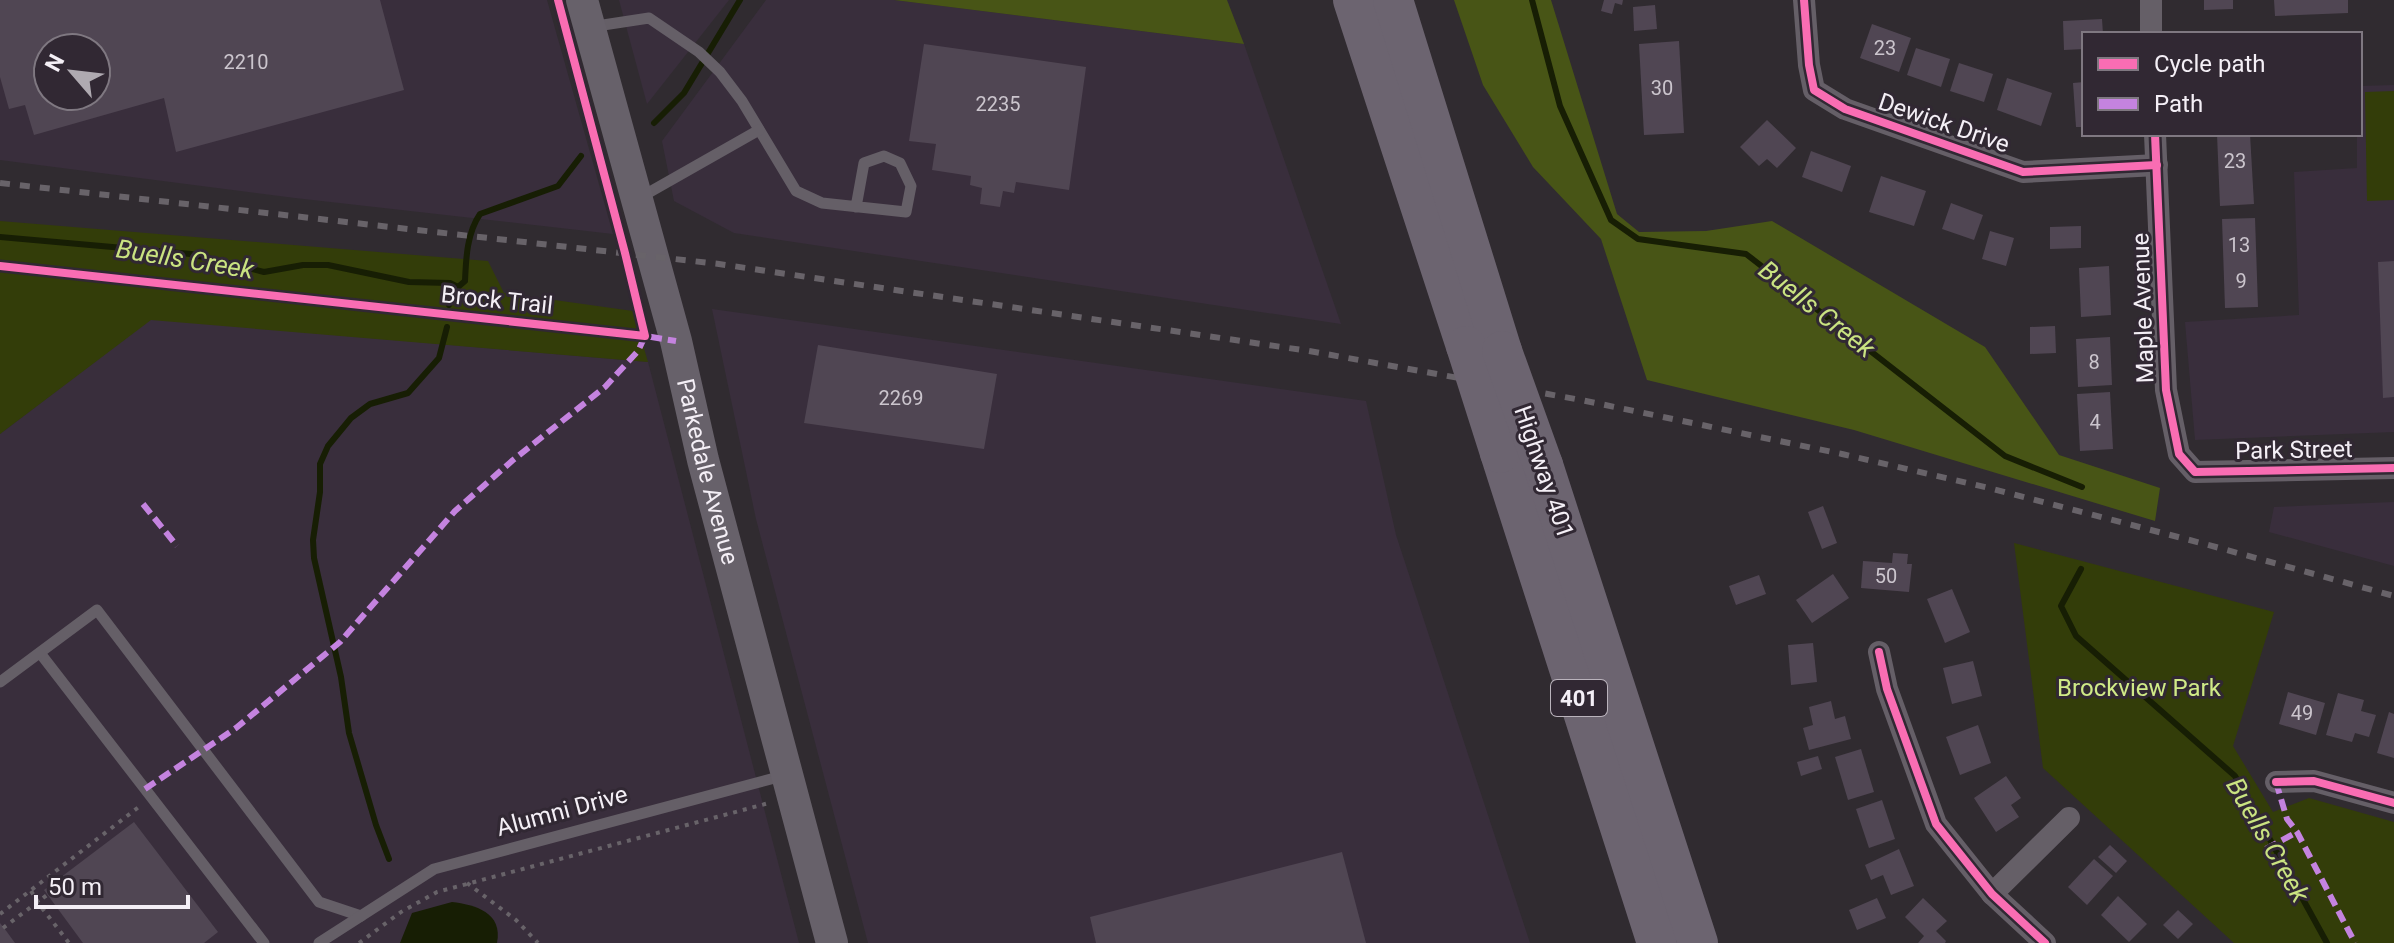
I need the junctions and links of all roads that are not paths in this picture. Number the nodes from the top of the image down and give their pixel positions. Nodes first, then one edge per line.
1 (1353, 0) edge
2 (1393, 0) edge
3 (1804, 0) edge
4 (2151, 0) edge
5 (586, 14) edge
6 (2151, 32) edge
7 (759, 130) junction
8 (2155, 136) edge
9 (2157, 165) junction
10 (637, 199) junction
11 (856, 207) junction
12 (1484, 349) junction
13 (2394, 468) edge
14 (2195, 472) joint
15 (1879, 652) dead end
16 (40, 653) junction
17 (0, 682) edge
18 (2276, 782) dead end
19 (789, 786) junction
20 (2394, 803) edge
21 (2069, 818) dead end
22 (1992, 894) junction
23 (361, 916) junction
24 (264, 943) edge
25 (319, 943) edge
26 (832, 943) edge
27 (1657, 943) edge
28 (1698, 943) edge
29 (2045, 943) edge

1 - 12 highway, Highway 401 / 401
2 - 12 highway, Highway 401 / 401
3 - 9 street, Dewick Drive
4 - 6 street
5 - 7 lane
5 - 10 main road, Parkedale Avenue
7 - 10 lane
7 - 11 lane
8 - 9 street, Maple Avenue
9 - 14 street, Maple Avenue
10 - 19 main road, Parkedale Avenue
11 - 11 lane
12 - 27 highway, Highway 401 / 401, bridge
12 - 28 highway, Highway 401 / 401, bridge
13 - 14 street, Park Street
15 - 22 street
16 - 17 lane
16 - 23 lane
16 - 24 lane
18 - 20 street
19 - 23 lane, Alumni Drive
19 - 26 main road, Parkedale Avenue
21 - 22 street
22 - 29 street
23 - 25 lane, Alumni Drive

